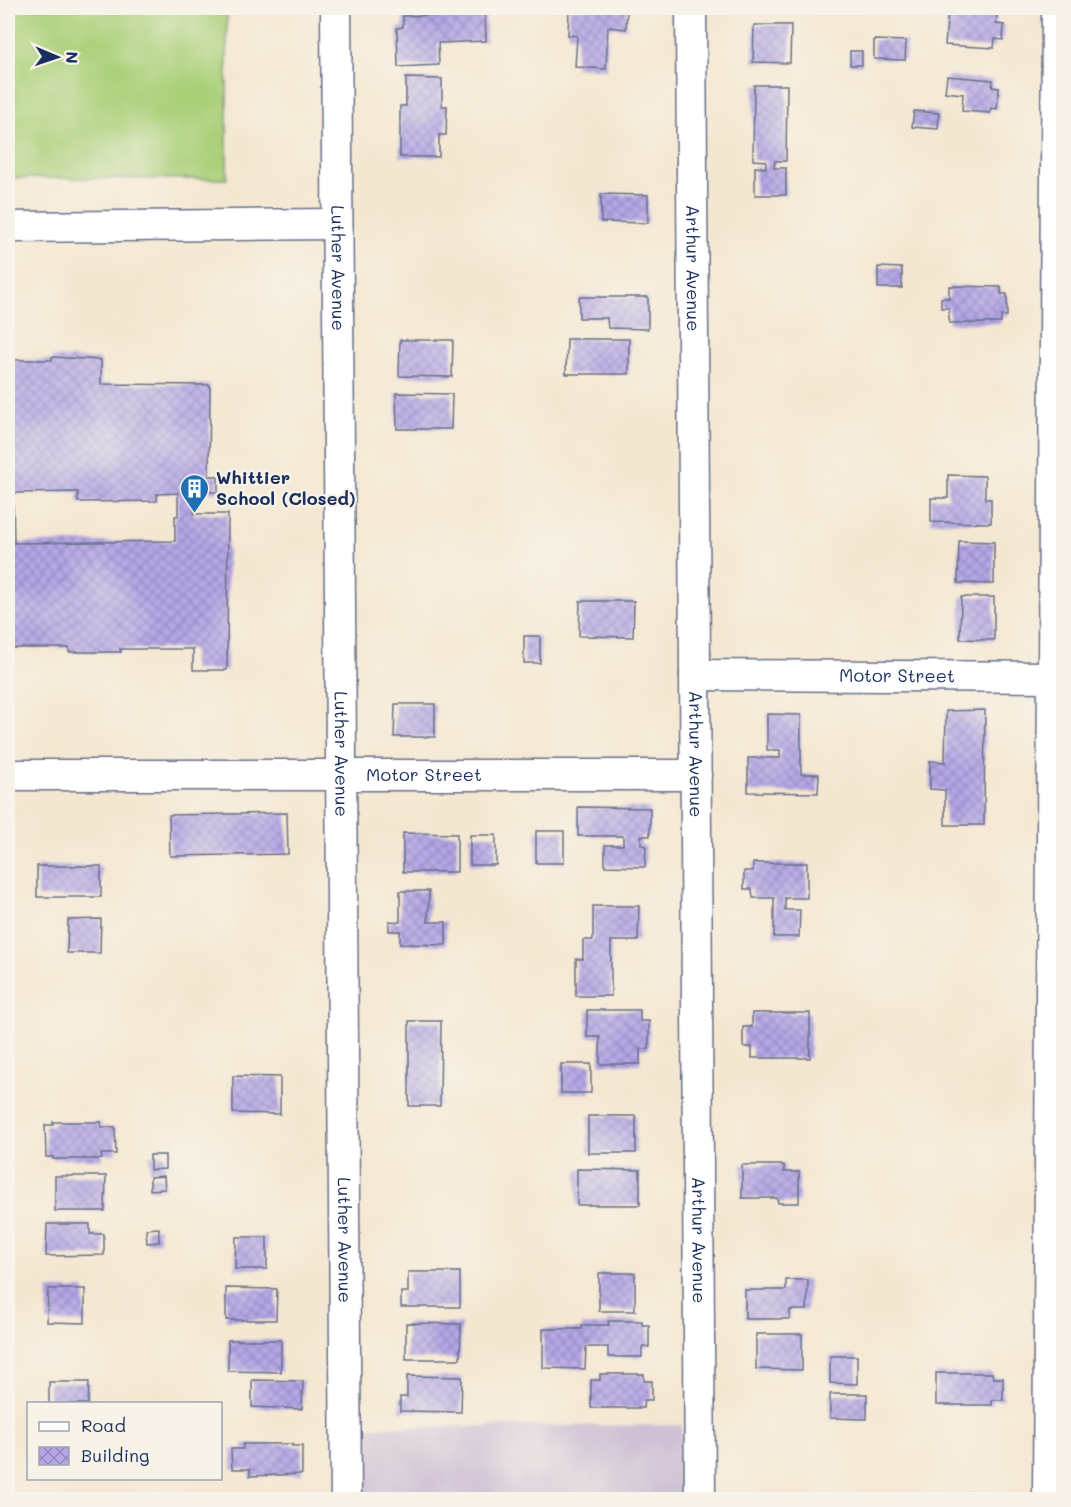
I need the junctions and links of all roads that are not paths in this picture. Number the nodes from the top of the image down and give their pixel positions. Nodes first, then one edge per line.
1 (336, 8) edge
2 (691, 8) edge
3 (1057, 8) edge
4 (337, 224) junction
5 (8, 227) edge
6 (695, 675) junction
7 (1058, 677) edge
8 (8, 775) edge
9 (696, 775) junction
10 (341, 776) junction
11 (346, 1500) edge
12 (700, 1500) edge
13 (1048, 1500) edge

1 - 4 street, Luther Avenue
2 - 6 street, Arthur Avenue
3 - 7 street
4 - 5 street
4 - 10 street, Luther Avenue
6 - 7 street, Motor Street
6 - 9 street, Arthur Avenue
7 - 13 street
8 - 10 street, Motor Street
9 - 10 street, Motor Street
9 - 12 street, Arthur Avenue
10 - 11 street, Luther Avenue

